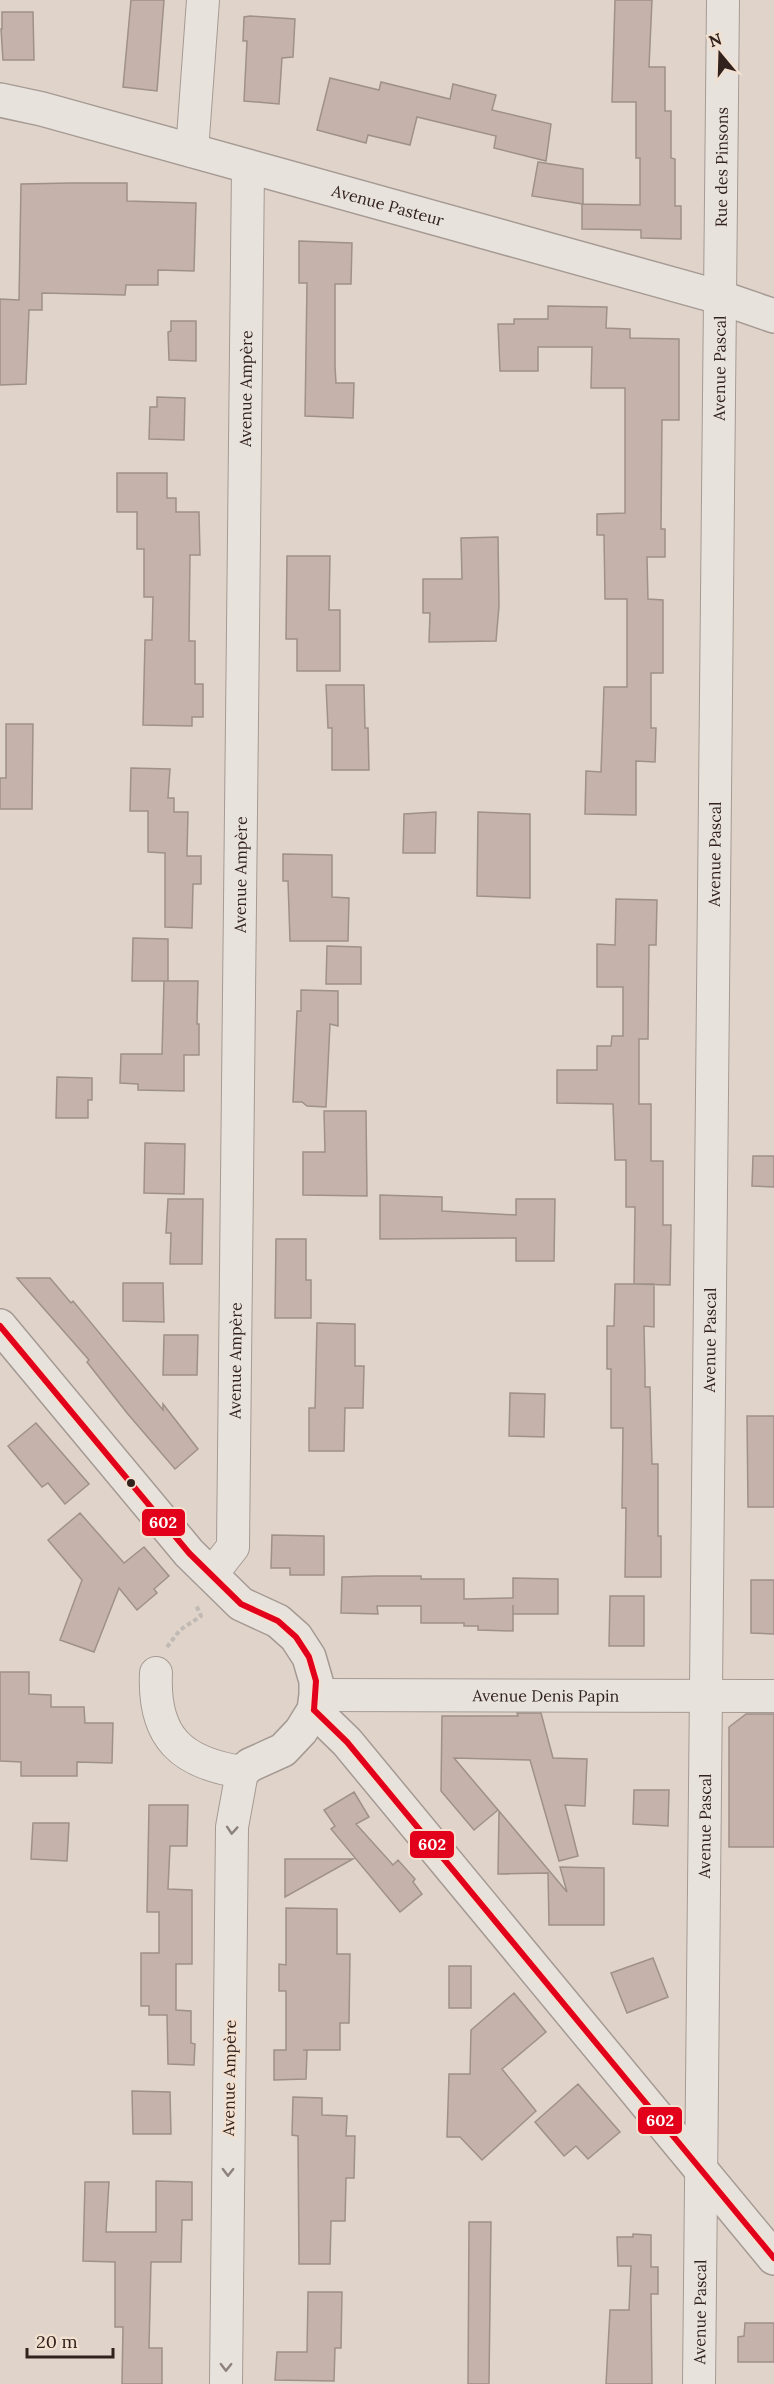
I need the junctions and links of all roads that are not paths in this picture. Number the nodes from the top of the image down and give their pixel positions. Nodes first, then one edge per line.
1 (203, 0) edge
2 (723, 0) edge
3 (0, 100) edge
4 (192, 151) junction
5 (248, 168) junction
6 (719, 297) junction
7 (774, 316) edge
8 (0, 1326) edge
9 (203, 1588) junction
10 (156, 1673) road end
11 (705, 1696) junction
12 (774, 1696) edge
13 (315, 1702) junction
14 (242, 1772) junction
15 (700, 2168) junction
16 (774, 2258) edge
17 (226, 2384) edge
18 (699, 2384) edge

1 - 4 street
2 - 6 street, Rue des Pinsons
3 - 4 street, Avenue Pasteur
4 - 5 street, Avenue Pasteur
5 - 6 street, Avenue Pasteur
5 - 9 street, Avenue Ampère
6 - 7 street, Avenue Pasteur
6 - 11 street, Avenue Pascal
8 - 9 street
9 - 13 street
10 - 14 street
11 - 12 street, Avenue Denis Papin
11 - 13 street, Avenue Denis Papin
11 - 15 street, Avenue Pascal
13 - 14 street
13 - 15 street
14 -> 17 street, Avenue Ampère
15 - 16 street
15 - 18 street, Avenue Pascal

